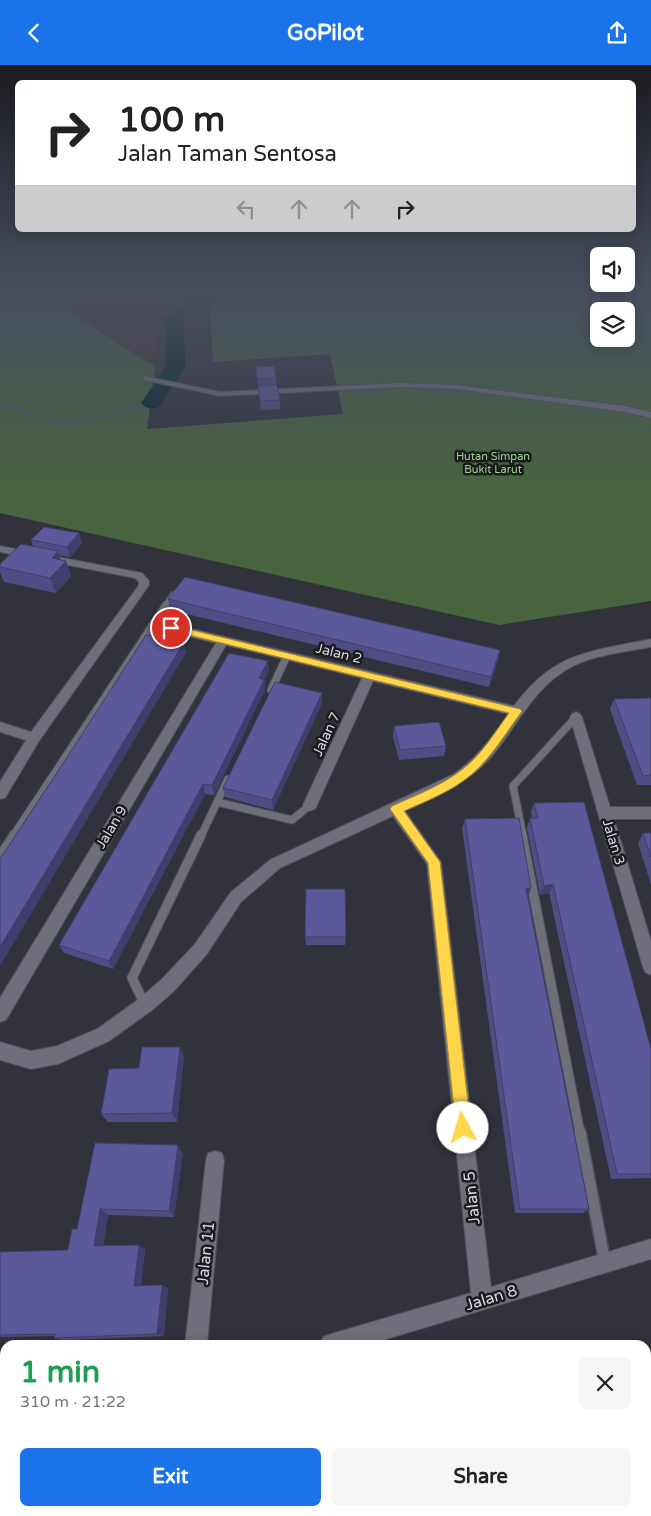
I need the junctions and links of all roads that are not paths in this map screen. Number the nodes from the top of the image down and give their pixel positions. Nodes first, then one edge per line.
1 (148, 378) dead end
2 (651, 415) edge
3 (0, 549) edge
4 (180, 585) edge
5 (154, 624) junction
6 (223, 641) junction
7 (651, 643) edge
8 (287, 656) junction
9 (369, 676) junction
10 (266, 699) edge
11 (516, 711) junction
12 (576, 717) joint
13 (0, 727) edge
14 (34, 739) junction
15 (234, 767) edge
16 (0, 794) edge
17 (217, 802) junction
18 (310, 805) joint
19 (396, 809) junction
20 (605, 813) junction
21 (651, 813) edge
22 (0, 855) edge
23 (651, 967) edge
24 (144, 1005) junction
25 (0, 1014) edge
26 (0, 1051) edge
27 (215, 1160) dead end
28 (651, 1249) edge
29 (605, 1263) junction
30 (482, 1300) junction
31 (197, 1340) edge
32 (348, 1340) edge

1 - 2 street
3 - 14 street
4 - 5 lane
5 - 6 street, Jalan 2
5 - 22 lane
6 - 8 street, Jalan 2
6 - 25 street, Jalan 9
7 - 11 street
8 - 9 street, Jalan 2
8 - 10 lane
9 - 11 street, Jalan 2
9 - 18 street, Jalan 7
11 - 19 street
12 - 20 street, Jalan 3
12 - 29 lane
13 - 14 street
14 - 16 street
15 - 17 lane
17 - 18 lane
17 - 24 lane
19 - 24 street
19 - 30 street, Jalan 5
20 - 21 street
20 - 23 street, Jalan 3
24 - 26 street
27 - 31 street, Jalan 11
28 - 29 street, Jalan 8
29 - 30 street, Jalan 8
30 - 32 street, Jalan 8

